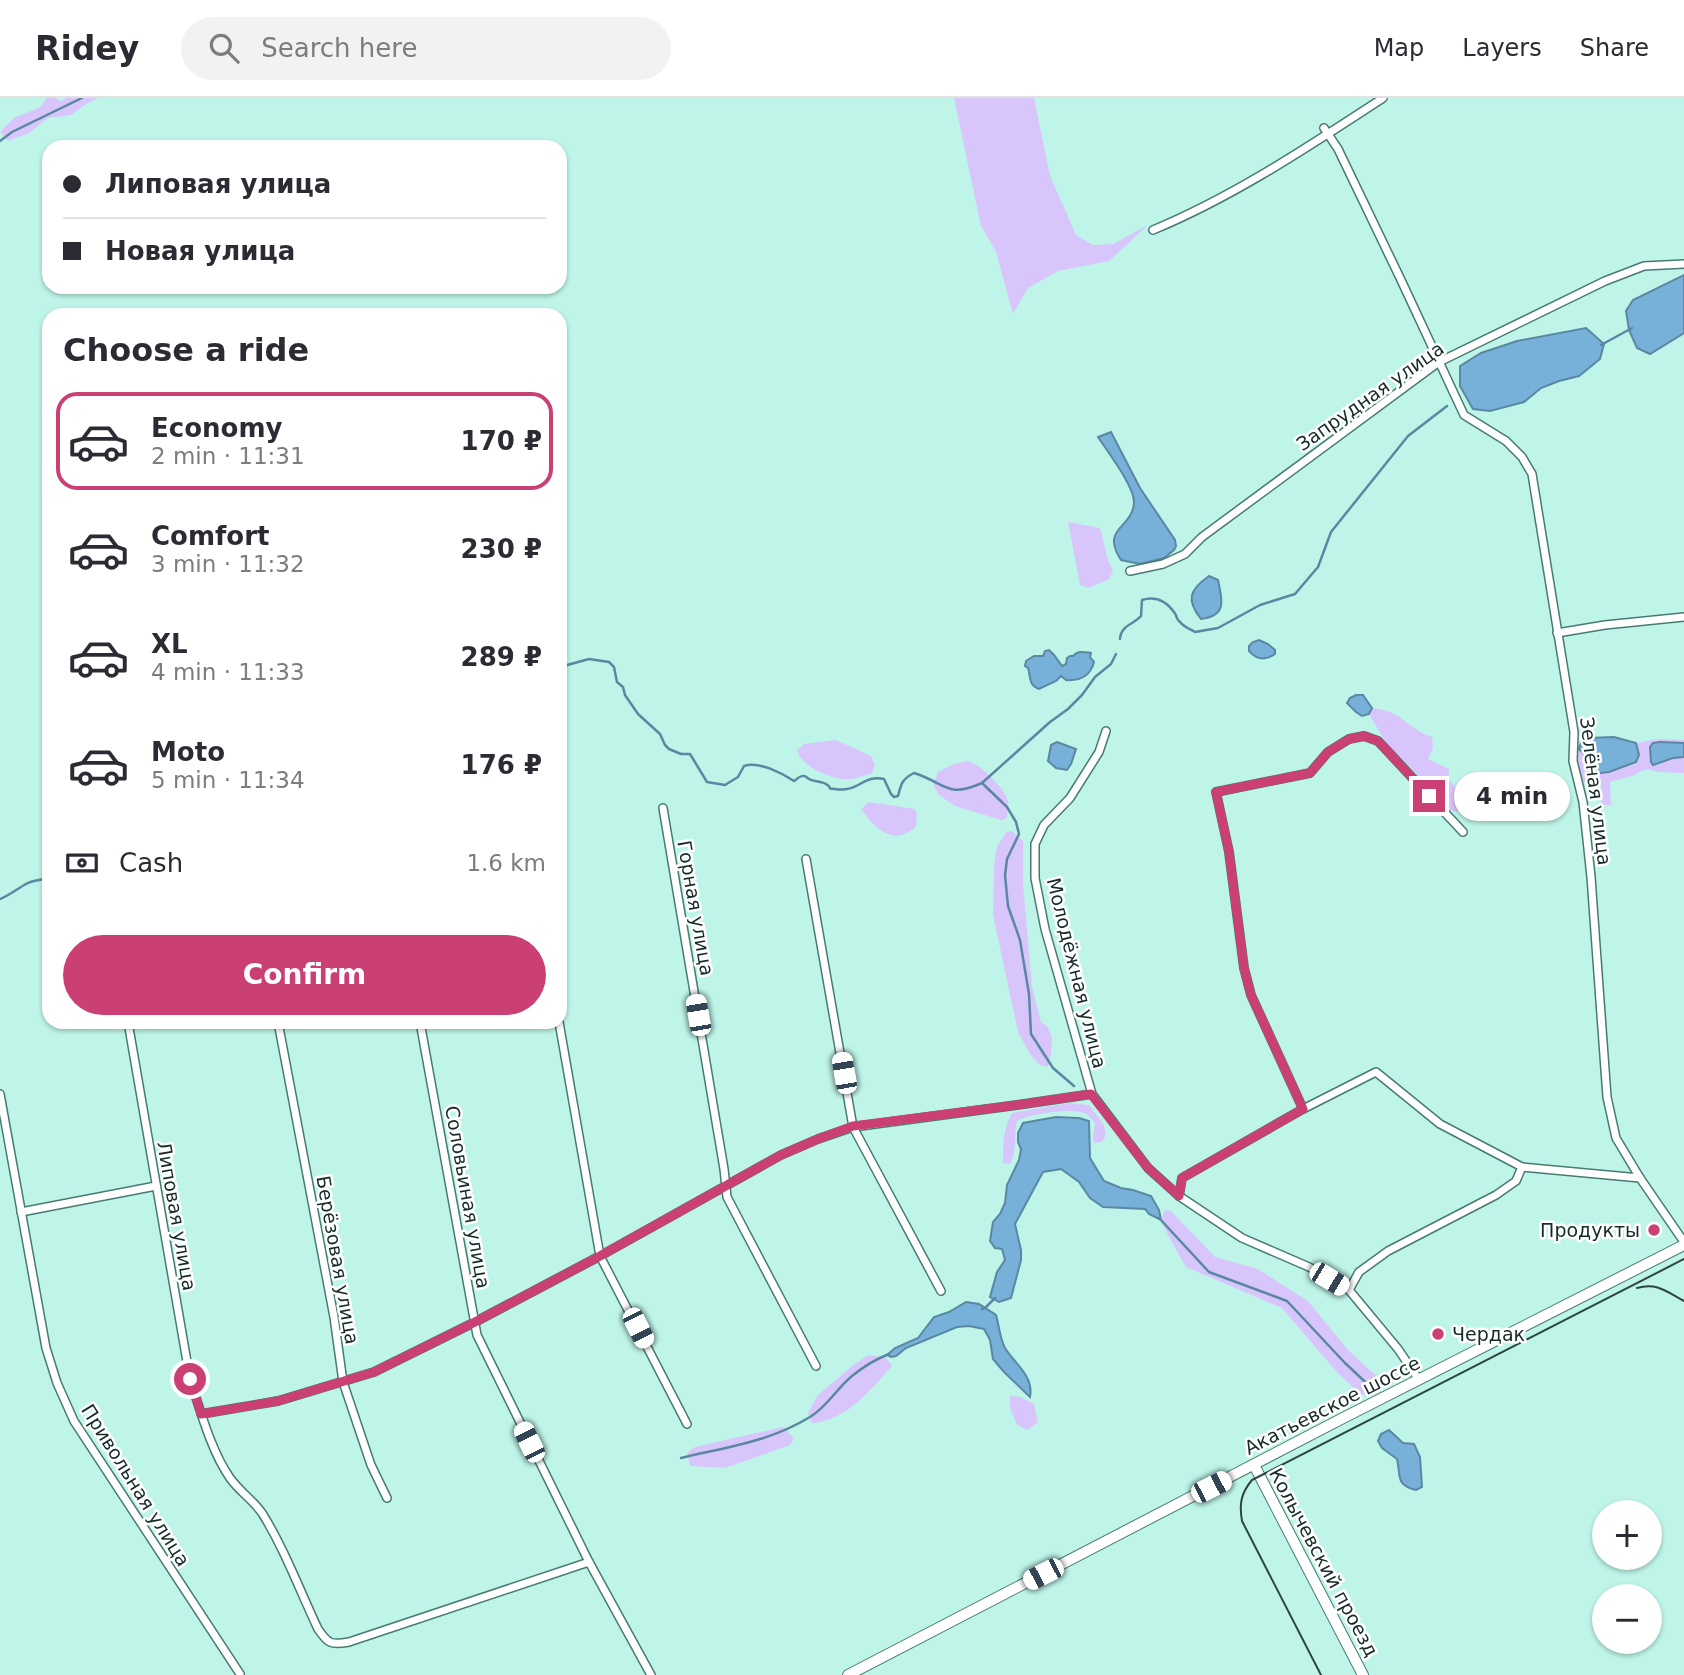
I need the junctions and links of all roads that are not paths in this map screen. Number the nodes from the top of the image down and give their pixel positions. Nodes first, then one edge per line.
1 (1383, 98) edge
2 (1326, 131) junction
3 (1153, 230) dead end
4 (1684, 264) edge
5 (1439, 362) junction
6 (1130, 571) dead end
7 (1684, 617) edge
8 (1557, 633) junction
9 (1106, 731) dead end
10 (663, 808) dead end
11 (1463, 832) dead end
12 (806, 859) dead end
13 (129, 1029) edge
14 (279, 1029) edge
15 (422, 1029) edge
16 (560, 1029) edge
17 (0, 1094) edge
18 (1091, 1094) junction
19 (1303, 1109) junction
20 (853, 1126) junction
21 (1522, 1167) junction
22 (1640, 1178) junction
23 (725, 1185) junction
24 (156, 1186) junction
25 (1179, 1196) junction
26 (21, 1212) junction
27 (1684, 1243) edge
28 (600, 1256) junction
29 (1349, 1290) junction
30 (941, 1291) dead end
31 (475, 1322) junction
32 (816, 1366) dead end
33 (1419, 1380) junction
34 (343, 1382) junction
35 (201, 1414) junction
36 (687, 1424) dead end
37 (1254, 1465) junction
38 (387, 1498) dead end
39 (589, 1562) junction
40 (240, 1674) edge
41 (651, 1675) edge
42 (848, 1675) edge
43 (1363, 1675) edge

1 - 2 street
2 - 3 street
2 - 5 street, Зелёная улица
4 - 5 street, Запрудная улица
5 - 6 street, Запрудная улица
5 - 8 street, Зелёная улица
7 - 8 street
8 - 22 street, Зелёная улица
9 - 18 street, Молодёжная улица
10 - 23 street, Горная улица
11 - 19 street
12 - 20 street
13 - 24 street, Липовая улица
14 - 34 street, Берёзовая улица
15 - 31 street, Соловьиная улица
16 - 28 street
17 - 26 street, Привольная улица
18 - 20 street
18 - 25 street, Молодёжная улица
19 - 21 street
19 - 25 street
20 - 23 street
20 - 30 street
21 - 22 street
21 - 29 street
22 - 27 street, Зелёная улица
23 - 28 street
23 - 32 street, Горная улица
24 - 26 street
24 - 35 street, Липовая улица
25 - 29 street, Молодёжная улица
26 - 40 street, Привольная улица
27 - 33 main road, Акатьевское шоссе
28 - 31 street
28 - 36 street
29 - 33 street, Молодёжная улица
31 - 34 street
31 - 39 street, Соловьиная улица
33 - 37 main road, Акатьевское шоссе
34 - 35 street
34 - 38 street, Берёзовая улица
35 - 39 street, Липовая улица
37 - 42 main road, Акатьевское шоссе
37 - 43 main road, Колычевский проезд
39 - 41 street, Соловьиная улица

